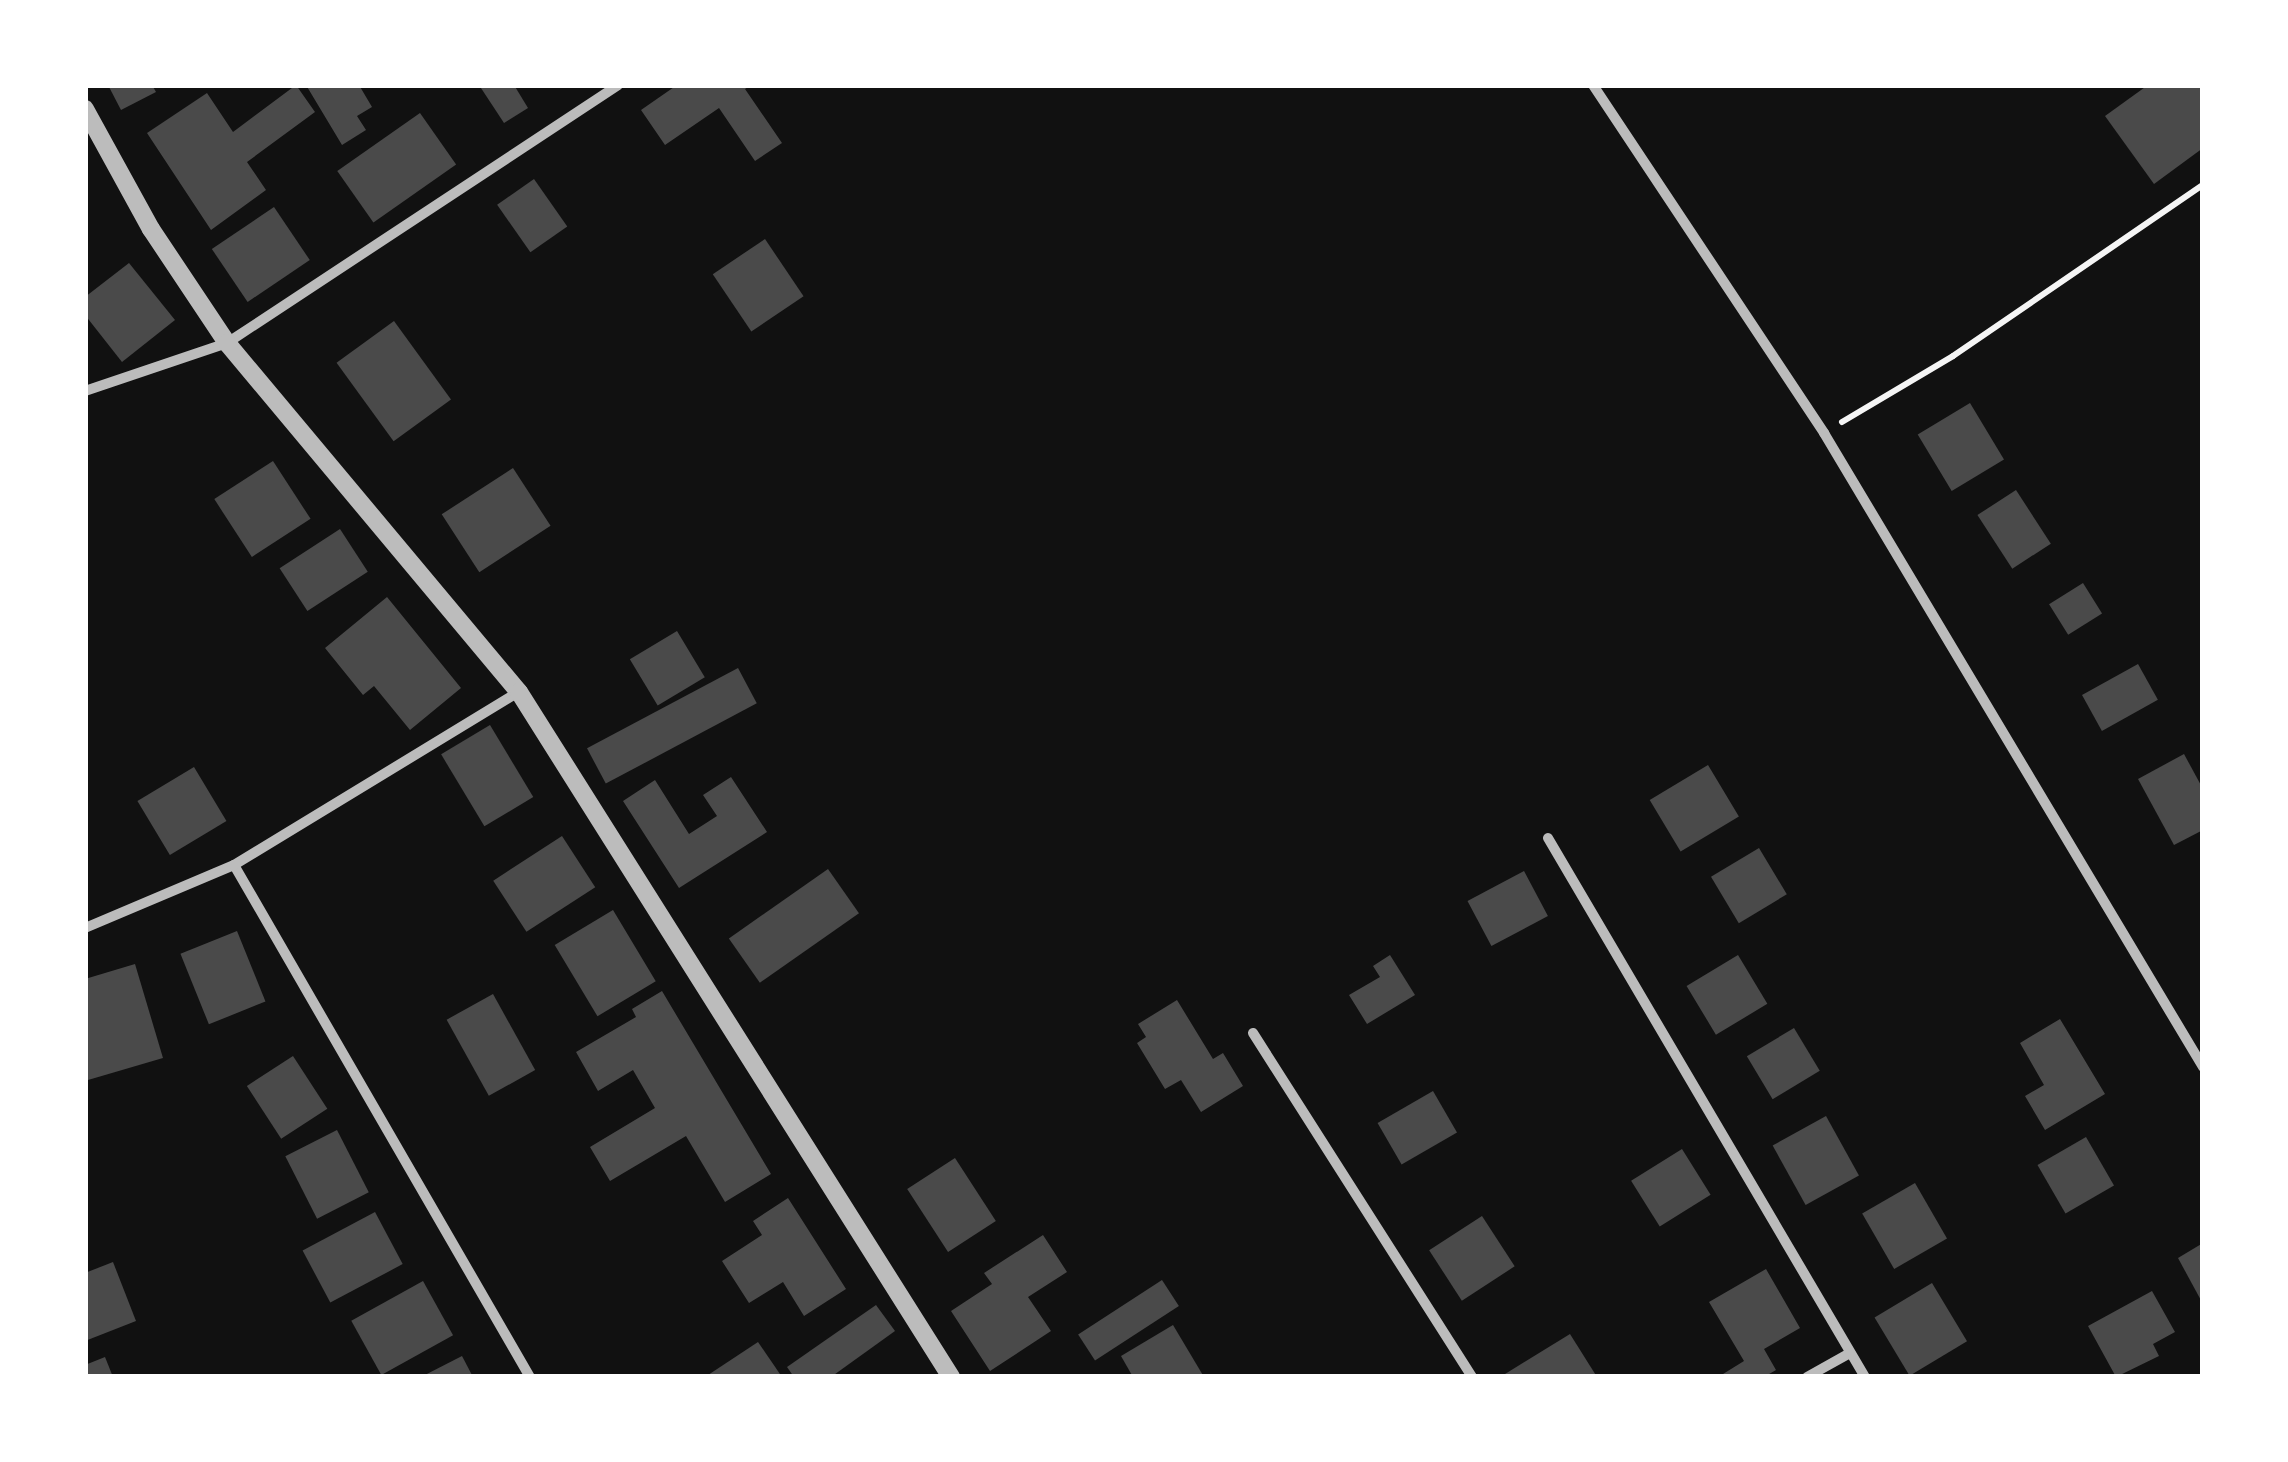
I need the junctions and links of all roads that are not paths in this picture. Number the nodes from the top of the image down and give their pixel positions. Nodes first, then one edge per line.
1 (618, 85) edge
2 (1593, 85) edge
3 (85, 110) edge
4 (227, 343) junction
5 (85, 392) edge
6 (519, 692) junction
7 (1548, 838) dead end
8 (234, 864) junction
9 (85, 928) edge
10 (1254, 1033) dead end
11 (2203, 1067) edge
12 (1850, 1353) junction
13 (530, 1377) edge
14 (950, 1377) edge
15 (1472, 1377) edge
16 (1807, 1377) edge
17 (1865, 1377) edge

1 - 4 street
2 - 11 street
3 - 4 street
4 - 5 street
4 - 6 street
6 - 8 street
6 - 14 street
7 - 12 street
8 - 9 street
8 - 13 street
10 - 15 street
12 - 16 street
12 - 17 street

